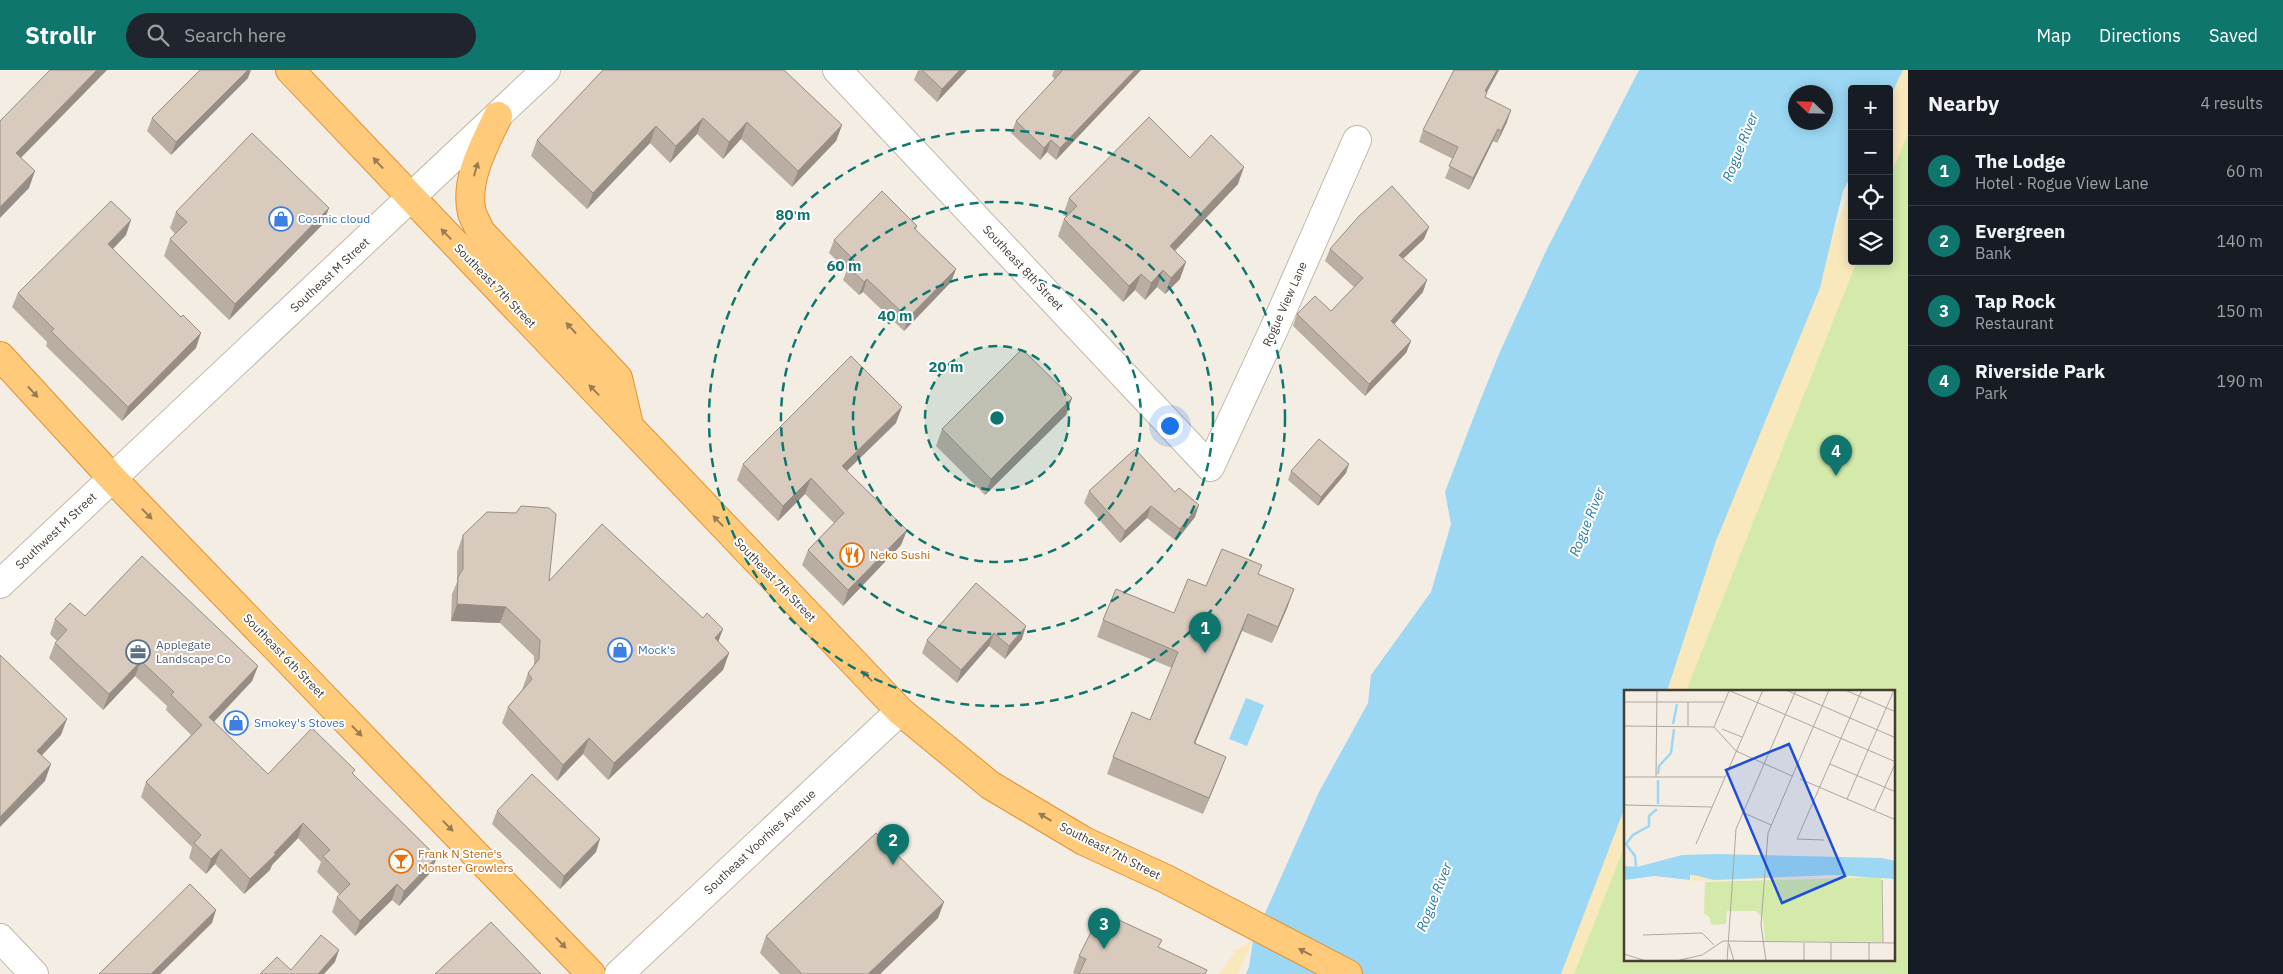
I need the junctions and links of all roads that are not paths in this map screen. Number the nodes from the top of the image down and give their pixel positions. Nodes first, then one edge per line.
1 (290, 70) edge
2 (546, 70) edge
3 (837, 70) edge
4 (498, 116) junction
5 (1357, 140) dead end
6 (411, 198) junction
7 (0, 356) edge
8 (629, 427) junction
9 (1210, 467) joint
10 (113, 479) junction
11 (0, 584) edge
12 (900, 711) junction
13 (0, 938) edge
14 (34, 974) edge
15 (591, 974) edge
16 (619, 974) edge
17 (1348, 974) edge

6 -> 1 highway, Southeast 7th Street
2 - 4 street, Southeast M Street
3 - 9 street, Southeast 8th Street
4 - 6 street, Southeast M Street
8 -> 4 highway
5 - 9 street, Rogue View Lane
8 -> 6 highway, Southeast 7th Street
6 - 10 street, Southeast M Street
7 -> 10 highway, Southeast 6th Street
12 -> 8 highway, Southeast 7th Street
10 - 11 street, Southwest M Street
10 -> 15 highway, Southeast 6th Street
12 - 16 street, Southeast Voorhies Avenue
17 -> 12 highway, Southeast 7th Street
13 - 14 street

